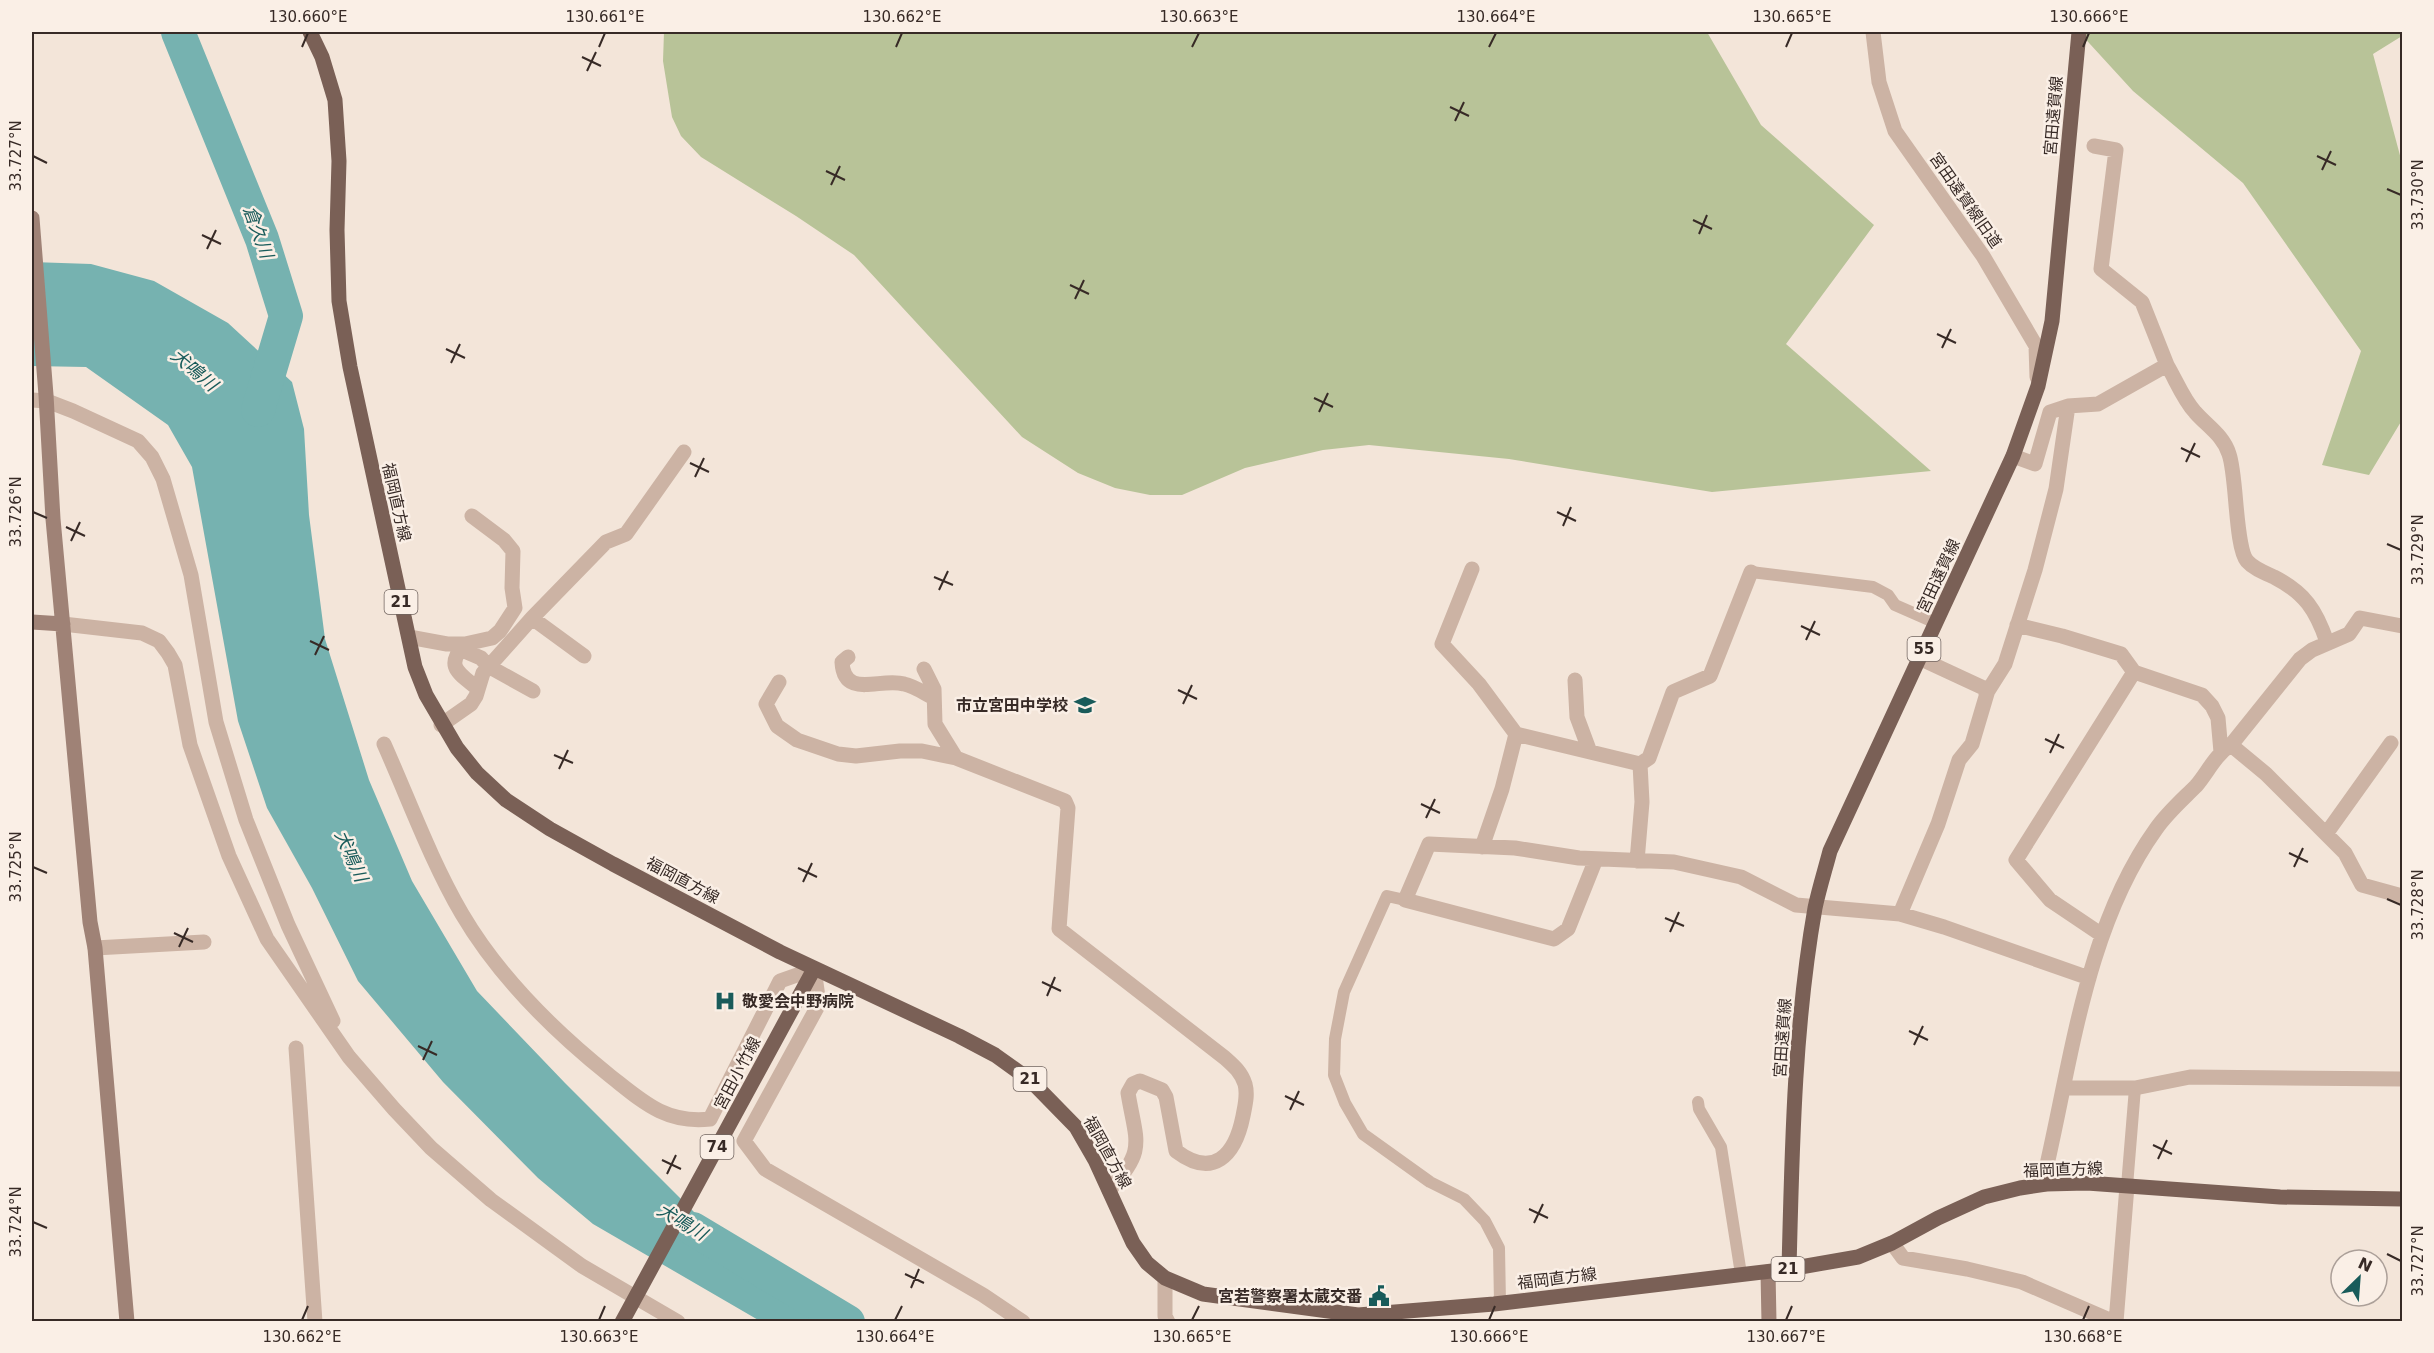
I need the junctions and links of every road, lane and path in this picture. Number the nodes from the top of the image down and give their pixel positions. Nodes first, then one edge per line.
1 (310, 32) edge
2 (1873, 32) edge
3 (2079, 32) edge
4 (2094, 146) dead end
5 (32, 222) edge
6 (2167, 365) junction
7 (2038, 386) junction
8 (42, 399) edge
9 (2068, 406) junction
10 (684, 452) dead end
11 (2013, 456) junction
12 (472, 516) dead end
13 (1472, 568) dead end
14 (1751, 572) joint
15 (532, 618) junction
16 (32, 622) edge
17 (1936, 623) junction
18 (63, 624) junction
19 (2017, 625) junction
20 (2403, 626) edge
21 (409, 637) junction
22 (2327, 642) junction
23 (462, 646) junction
24 (584, 656) dead end
25 (848, 657) dead end
26 (1919, 658) junction
27 (488, 666) junction
28 (924, 669) dead end
29 (2134, 672) junction
30 (1575, 680) dead end
31 (779, 682) dead end
32 (478, 689) junction
33 (533, 691) dead end
34 (1986, 694) junction
35 (934, 698) junction
36 (441, 725) junction
37 (1516, 734) junction
38 (2391, 743) dead end
39 (384, 744) dead end
40 (2226, 748) junction
41 (1590, 752) junction
42 (956, 758) junction
43 (1640, 765) junction
44 (2326, 834) junction
45 (1482, 847) junction
46 (1596, 859) junction
47 (1636, 861) junction
48 (2403, 896) edge
49 (1405, 900) junction
50 (1815, 906) junction
51 (1900, 914) junction
52 (2102, 936) junction
53 (204, 942) dead end
54 (95, 948) junction
55 (814, 969) junction
56 (2089, 978) junction
57 (296, 1048) dead end
58 (349, 1057) junction
59 (2403, 1079) edge
60 (2065, 1088) junction
61 (2135, 1088) junction
62 (1698, 1101) dead end
63 (2046, 1184) junction
64 (2127, 1186) junction
65 (1109, 1190) junction
66 (2403, 1200) edge
67 (1892, 1243) junction
68 (1788, 1269) junction
69 (1768, 1272) junction
70 (1741, 1274) junction
71 (1164, 1278) junction
72 (635, 1299) junction
73 (1500, 1303) junction
74 (1357, 1318) edge
75 (127, 1322) edge
76 (315, 1322) edge
77 (622, 1322) edge
78 (678, 1322) edge
79 (1023, 1322) edge
80 (1168, 1322) edge
81 (1769, 1322) edge
82 (2115, 1322) edge

1 - 21 main road, 福岡直方線 / 21
2 - 7 street, 宮田遠賀線旧道
3 - 7 main road, 宮田遠賀線 / 55
4 - 6 street
5 - 8 street
6 - 9 street
6 - 22 street
7 - 11 main road, 宮田遠賀線 / 55
8 - 18 street
8 - 58 street
9 - 11 street
9 - 19 street
10 - 15 street
11 - 17 main road, 宮田遠賀線 / 55
12 - 23 street
13 - 37 street
14 - 17 lane
14 - 43 street
15 - 24 street
15 - 27 street
16 - 18 street
17 - 26 main road, 宮田遠賀線 / 55
18 - 54 street
18 - 58 street
19 - 29 street
19 - 34 street
20 - 22 street
21 - 23 street
21 - 36 main road, 福岡直方線 / 21
22 - 40 street
23 - 27 street
23 - 32 street
25 - 35 street
26 - 34 street
26 - 50 main road, 宮田遠賀線 / 55
27 - 32 street
27 - 33 street
28 - 35 street
29 - 40 street
29 - 52 street
30 - 41 street
31 - 42 street
32 - 36 street
34 - 51 street
35 - 42 street
36 - 55 main road, 福岡直方線 / 21
37 - 41 street
37 - 45 street
38 - 44 street
39 - 55 street
40 - 44 street
40 - 52 street
41 - 43 street
42 - 65 street
43 - 47 street
44 - 48 street
45 - 46 street
45 - 49 street
46 - 47 street
46 - 49 street
47 - 50 street
49 - 73 lane
50 - 51 street
50 - 68 main road, 宮田遠賀線 / 55
51 - 56 street
52 - 56 street
53 - 54 street
54 - 75 street
55 - 65 main road, 福岡直方線 / 21
55 - 72 main road, 宮田小竹線 / 74
55 - 79 street
56 - 60 street
57 - 76 street
58 - 72 street
59 - 61 street
60 - 61 street
60 - 63 street
61 - 64 lane
62 - 70 lane
63 - 64 main road, 福岡直方線 / 21
63 - 67 main road, 福岡直方線 / 21
64 - 66 main road, 福岡直方線 / 21
64 - 82 street
65 - 71 main road, 福岡直方線 / 21
67 - 68 main road, 福岡直方線 / 21
67 - 82 street
68 - 69 main road, 福岡直方線 / 21
69 - 70 main road, 福岡直方線 / 21
69 - 81 street
70 - 73 main road, 福岡直方線 / 21
71 - 74 main road, 福岡直方線 / 21
71 - 80 street
72 - 77 main road, 宮田小竹線 / 74
72 - 78 street
73 - 74 main road, 福岡直方線 / 21

